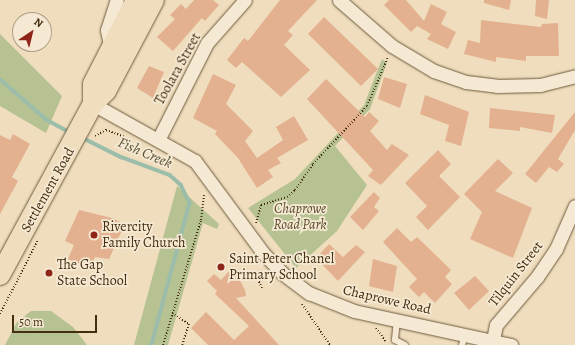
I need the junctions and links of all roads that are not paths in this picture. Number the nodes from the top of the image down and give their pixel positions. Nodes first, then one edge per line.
1 (117, 0) edge
2 (136, 0) edge
3 (145, 0) edge
4 (154, 0) edge
5 (245, 0) edge
6 (339, 0) edge
7 (111, 49) junction
8 (575, 76) edge
9 (93, 104) junction
10 (159, 138) junction
11 (575, 206) edge
12 (3, 264) edge
13 (397, 320) junction
14 (464, 339) edge
15 (493, 340) junction
16 (405, 345) edge
17 (511, 345) edge

1 - 7 street
2 - 7 main road, Settlement Road
3 - 7 main road
4 - 9 main road, Settlement Road
5 - 10 street, Toolara Street
6 - 8 street
7 - 9 main road, Settlement Road
9 - 10 street, Chaprowe Road
9 - 12 main road, Settlement Road
10 - 13 street, Chaprowe Road
11 - 15 street, Tilquin Street
13 - 14 street, Chaprowe Road
13 - 16 lane
14 - 15 street, Chaprowe Road
15 - 17 street, Chaprowe Road

